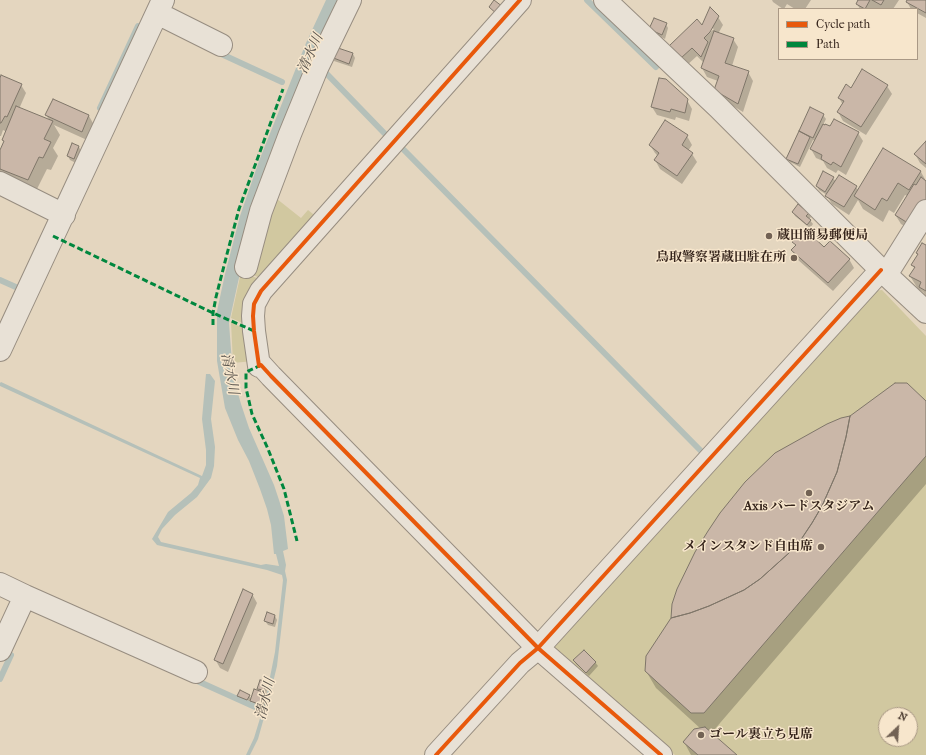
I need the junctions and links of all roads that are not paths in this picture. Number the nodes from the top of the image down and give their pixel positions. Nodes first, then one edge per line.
1 (350, 0) edge
2 (520, 0) edge
3 (605, 0) edge
4 (160, 7) edge
5 (221, 45) dead end
6 (0, 183) edge
7 (926, 211) edge
8 (64, 215) junction
9 (246, 267) dead end
10 (884, 273) junction
11 (926, 312) edge
12 (0, 350) edge
13 (0, 584) edge
14 (25, 596) junction
15 (538, 648) junction
16 (0, 650) edge
17 (196, 672) dead end
18 (436, 755) edge
19 (661, 755) edge

1 - 9 street
2 - 15 street
3 - 10 street
4 - 5 street
4 - 8 street
6 - 8 street
7 - 10 street
8 - 12 street
10 - 11 street
10 - 15 street
13 - 14 street
14 - 16 street
14 - 17 street
15 - 18 street
15 - 19 street

